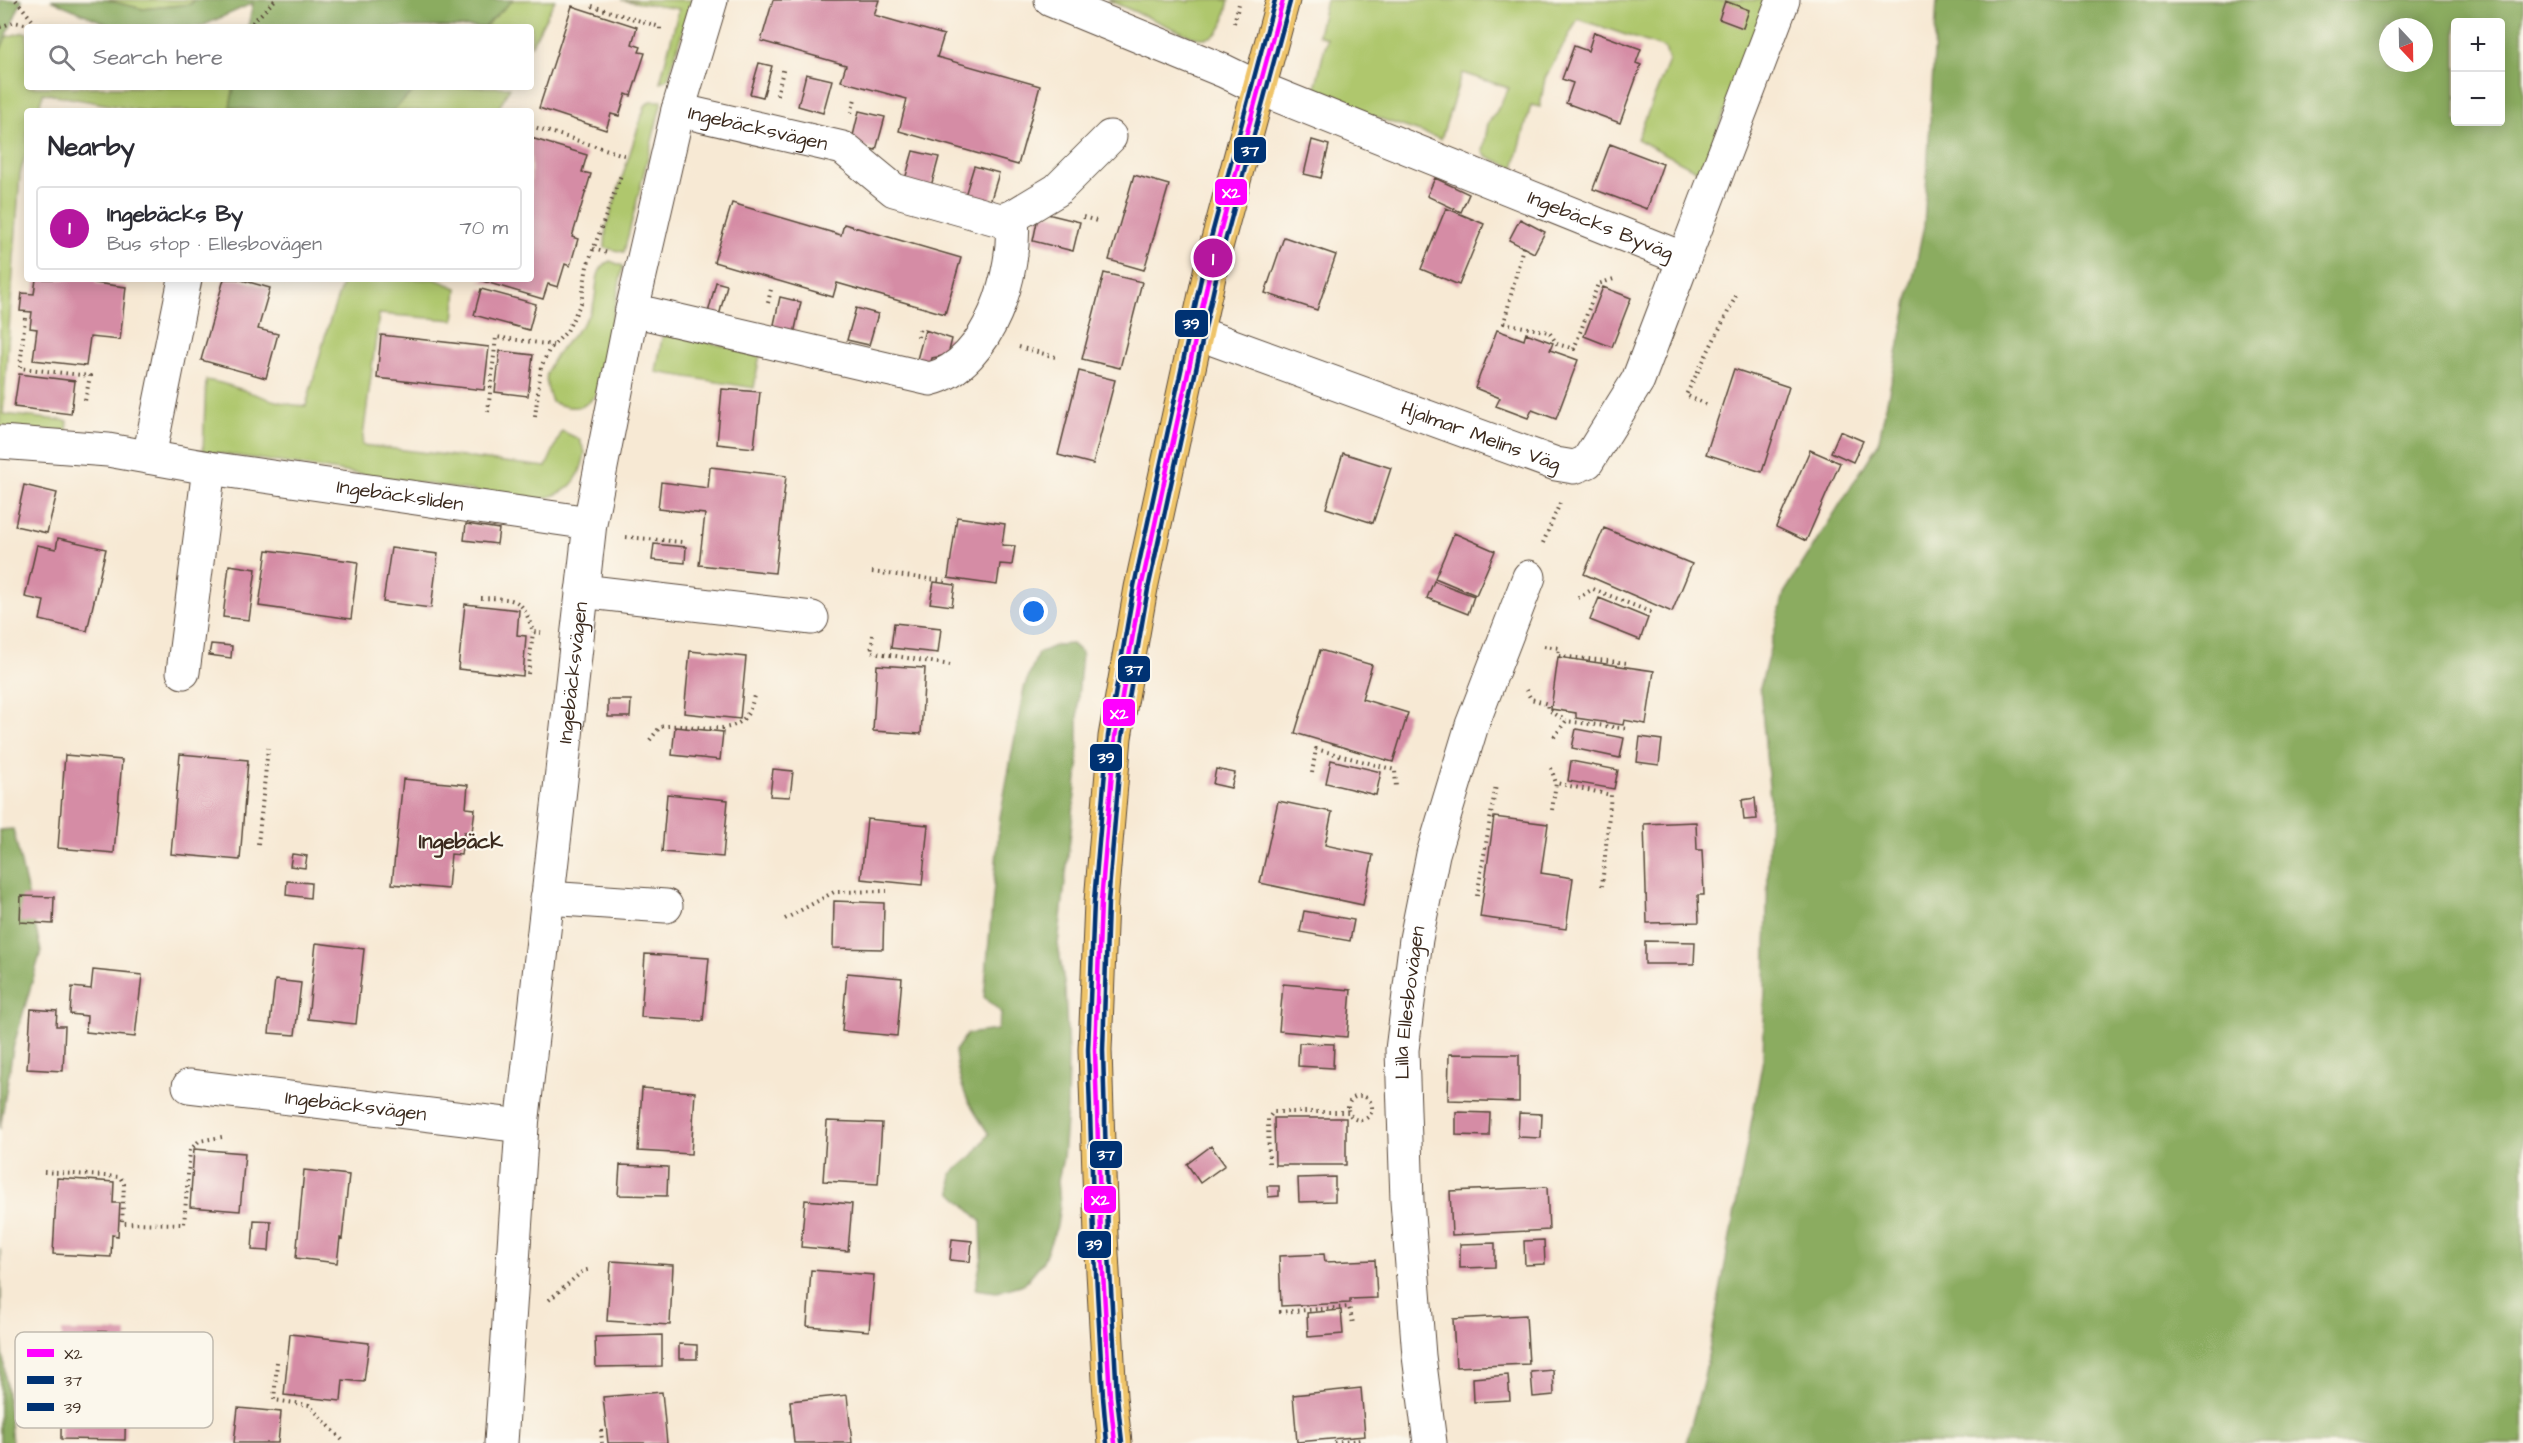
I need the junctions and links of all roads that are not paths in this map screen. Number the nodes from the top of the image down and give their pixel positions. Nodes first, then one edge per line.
1 (711, 0) edge
2 (1051, 0) edge
3 (1783, 0) edge
4 (1279, 16) edge
5 (1259, 88) junction
6 (678, 110) junction
7 (1110, 137) dead end
8 (1006, 219) junction
9 (1684, 259) junction
10 (184, 282) edge
11 (632, 310) junction
12 (1197, 333) junction
13 (14, 444) edge
14 (149, 457) junction
15 (209, 468) junction
16 (589, 529) junction
17 (1528, 577) road end
18 (582, 591) junction
19 (812, 618) dead end
20 (183, 672) dead end
21 (547, 898) junction
22 (666, 906) dead end
23 (189, 1086) dead end
24 (522, 1126) junction
25 (501, 1443) edge
26 (1115, 1443) edge
27 (1430, 1443) edge

1 - 6 street, Ingebäcksvägen
2 - 5 street
3 - 9 street, Ingebäcks Byväg
4 - 5 main road
5 - 9 street, Ingebäcks Byväg
5 - 12 main road
6 - 8 street, Ingebäcksvägen
6 - 11 street, Ingebäcksvägen
7 - 8 street
8 - 11 street
9 - 12 street, Hjalmar Melins Väg
10 - 14 street
11 - 16 street, Ingebäcksvägen
12 - 26 main road
13 - 14 street, Ingebäcksliden
14 - 15 street, Ingebäcksliden
15 - 16 street, Ingebäcksliden
15 - 20 street
16 - 18 street, Ingebäcksvägen
17 - 27 street, Lilla Ellesbovägen
18 - 19 street, Ingebäcksvägen
18 - 21 street, Ingebäcksvägen
21 - 22 street
21 - 24 street, Ingebäcksvägen
23 - 24 street, Ingebäcksvägen
24 - 25 street, Ingebäcksvägen

